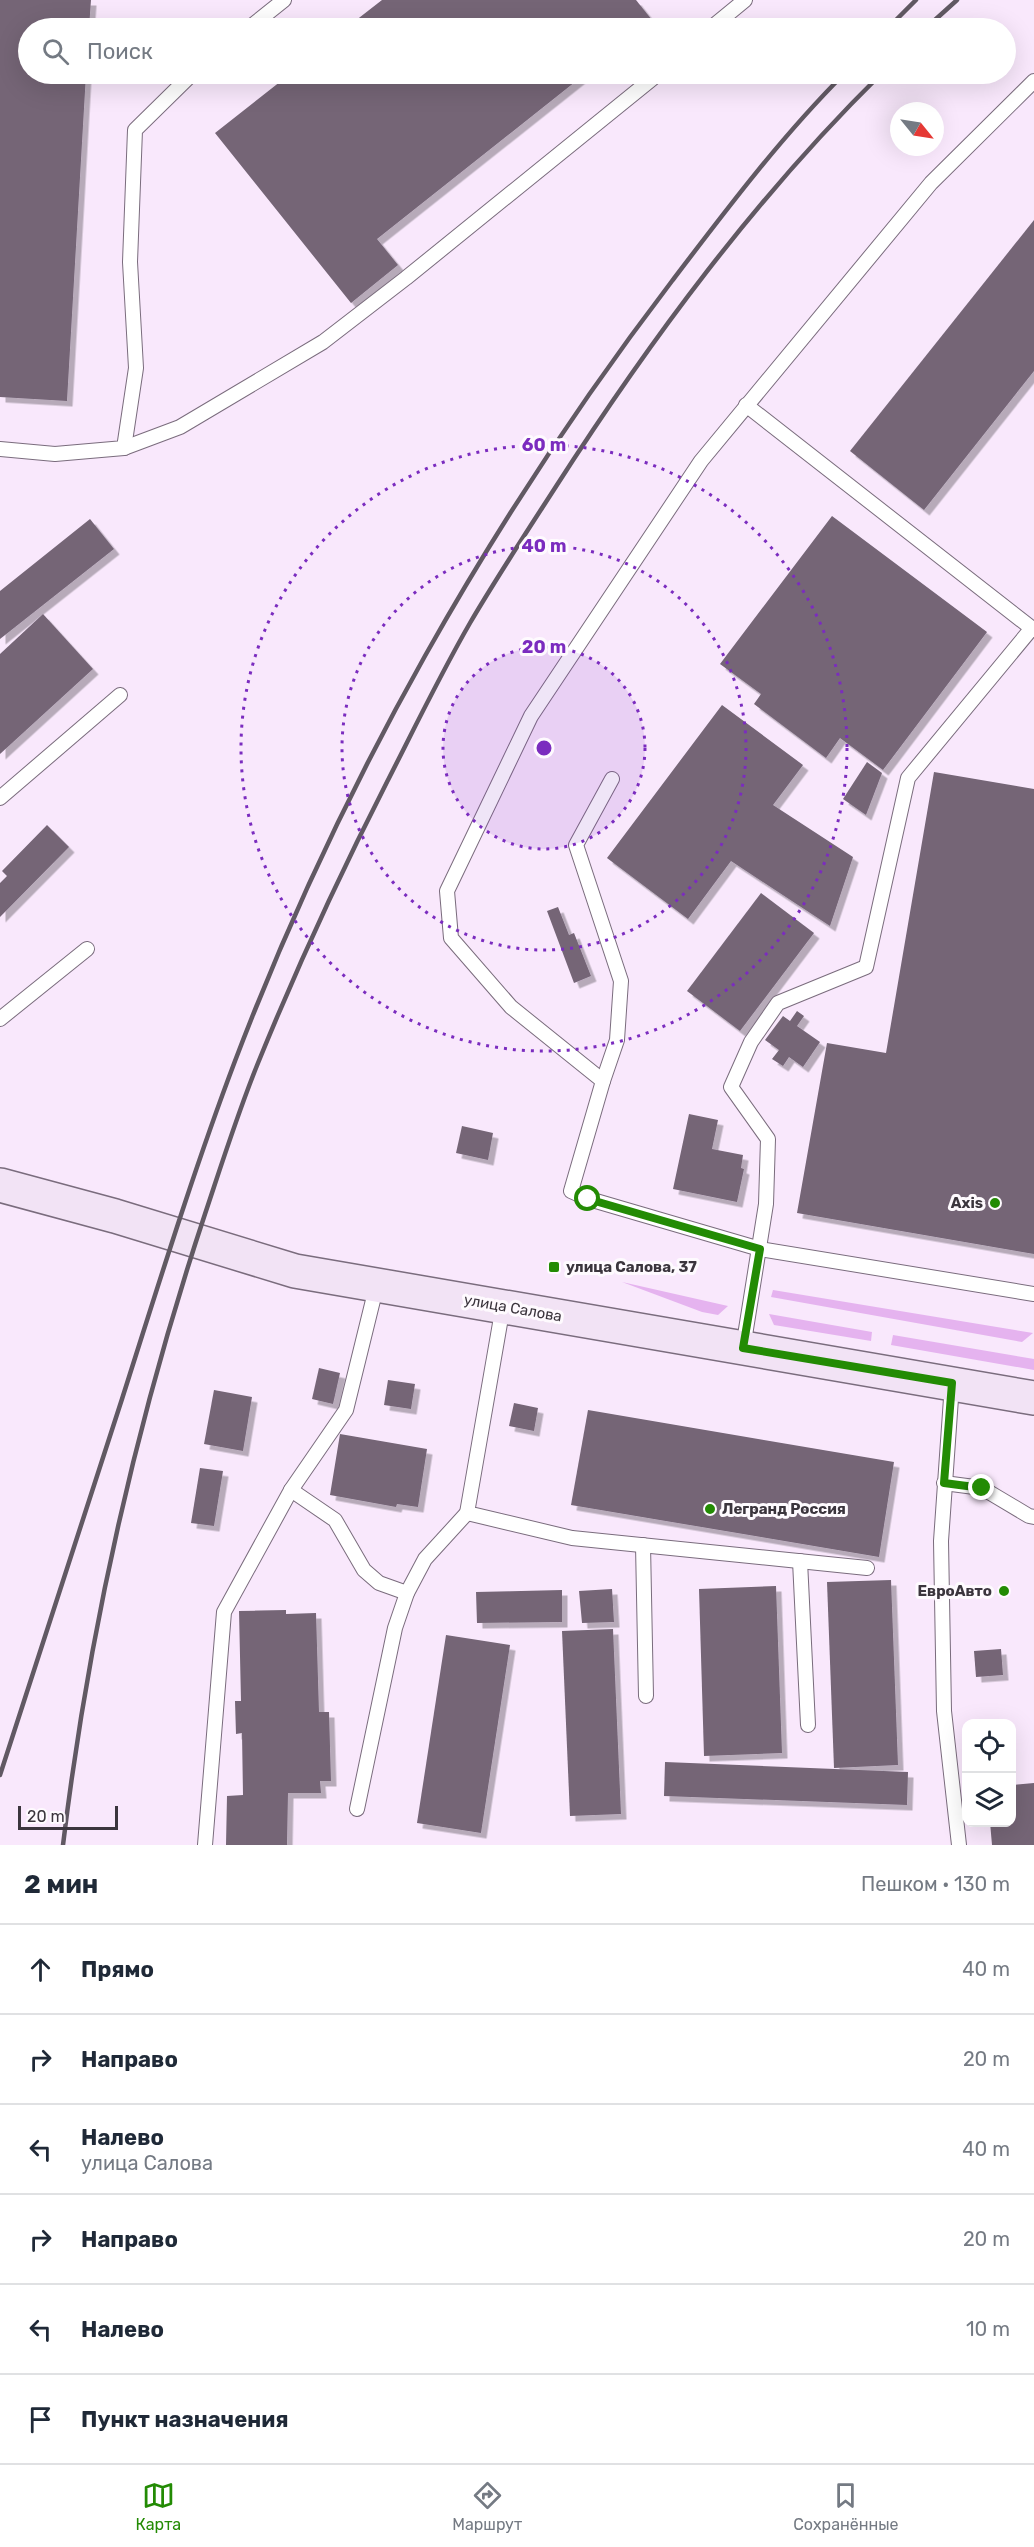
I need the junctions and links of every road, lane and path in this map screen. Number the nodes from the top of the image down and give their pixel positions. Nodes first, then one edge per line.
1 (284, 0) edge
2 (745, 0) edge
3 (262, 18) edge
4 (723, 18) edge
5 (1034, 81) edge
6 (182, 84) edge
7 (646, 84) edge
8 (746, 405) junction
9 (124, 448) junction
10 (0, 449) edge
11 (1033, 629) edge
12 (120, 695) dead end
13 (612, 779) dead end
14 (0, 798) edge
15 (87, 949) dead end
16 (0, 1019) edge
17 (603, 1081) junction
18 (0, 1185) edge
19 (760, 1249) junction
20 (377, 1284) junction
21 (1034, 1294) edge
22 (503, 1306) junction
23 (743, 1348) junction
24 (952, 1383) junction
25 (1034, 1398) edge
26 (944, 1483) junction
27 (291, 1490) junction
28 (467, 1514) junction
29 (1034, 1516) edge
30 (643, 1545) junction
31 (800, 1562) junction
32 (867, 1568) dead end
33 (407, 1593) junction
34 (646, 1696) dead end
35 (808, 1725) dead end
36 (357, 1809) dead end
37 (205, 1845) edge
38 (959, 1845) edge

1 - 3 lane
2 - 4 lane
5 - 8 lane
6 - 9 lane
7 - 9 lane
8 - 11 lane
8 - 17 lane
9 - 10 lane
11 - 19 lane
12 - 14 lane
13 - 17 lane
15 - 16 lane
17 - 19 lane
18 - 20 street, улица Салова
19 - 21 lane
19 - 23 lane
20 - 22 street, улица Салова
20 - 27 lane
22 - 23 street, улица Салова
22 - 28 lane
23 - 24 street, улица Салова
24 - 25 street, улица Салова
24 - 26 lane
26 - 29 lane
26 - 38 lane
27 - 33 lane
27 - 37 lane
28 - 30 lane
28 - 33 lane
30 - 31 lane
30 - 34 lane
31 - 32 lane
31 - 35 lane
33 - 36 lane

